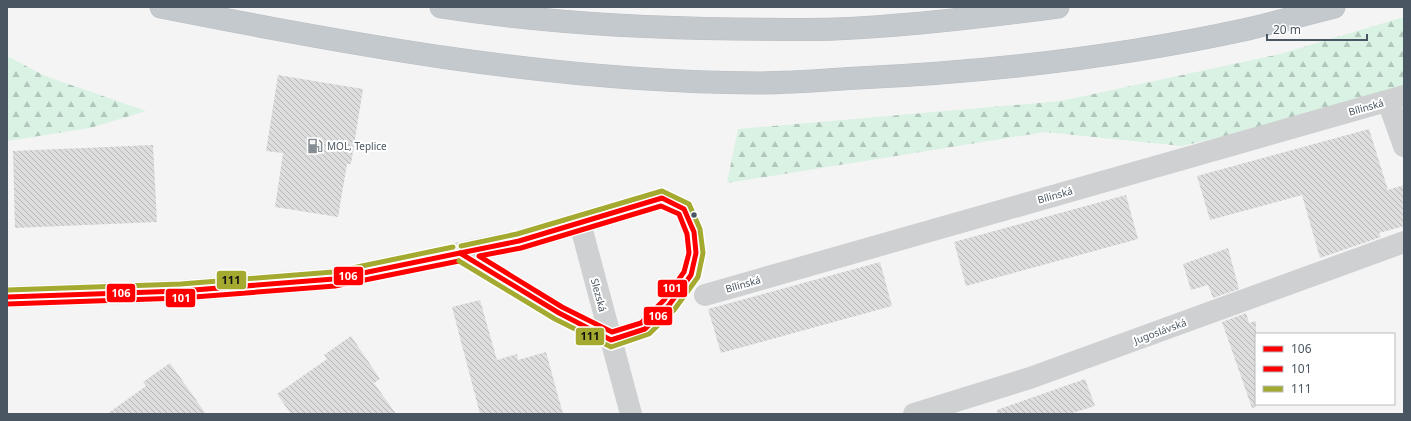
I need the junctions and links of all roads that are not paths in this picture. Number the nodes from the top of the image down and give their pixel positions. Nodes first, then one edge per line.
1 (161, 7) edge
2 (440, 7) edge
3 (1058, 7) edge
4 (1334, 7) edge
5 (1396, 98) edge
6 (1404, 146) edge
7 (1404, 242) edge
8 (705, 295) dead end
9 (7, 297) edge
10 (631, 414) edge
11 (914, 414) edge

1 - 4 highway
2 - 3 highway
5 - 6 street
5 - 8 street, Bílinská
7 - 11 street, Jugoslávská
9 - 10 street, Slezská

